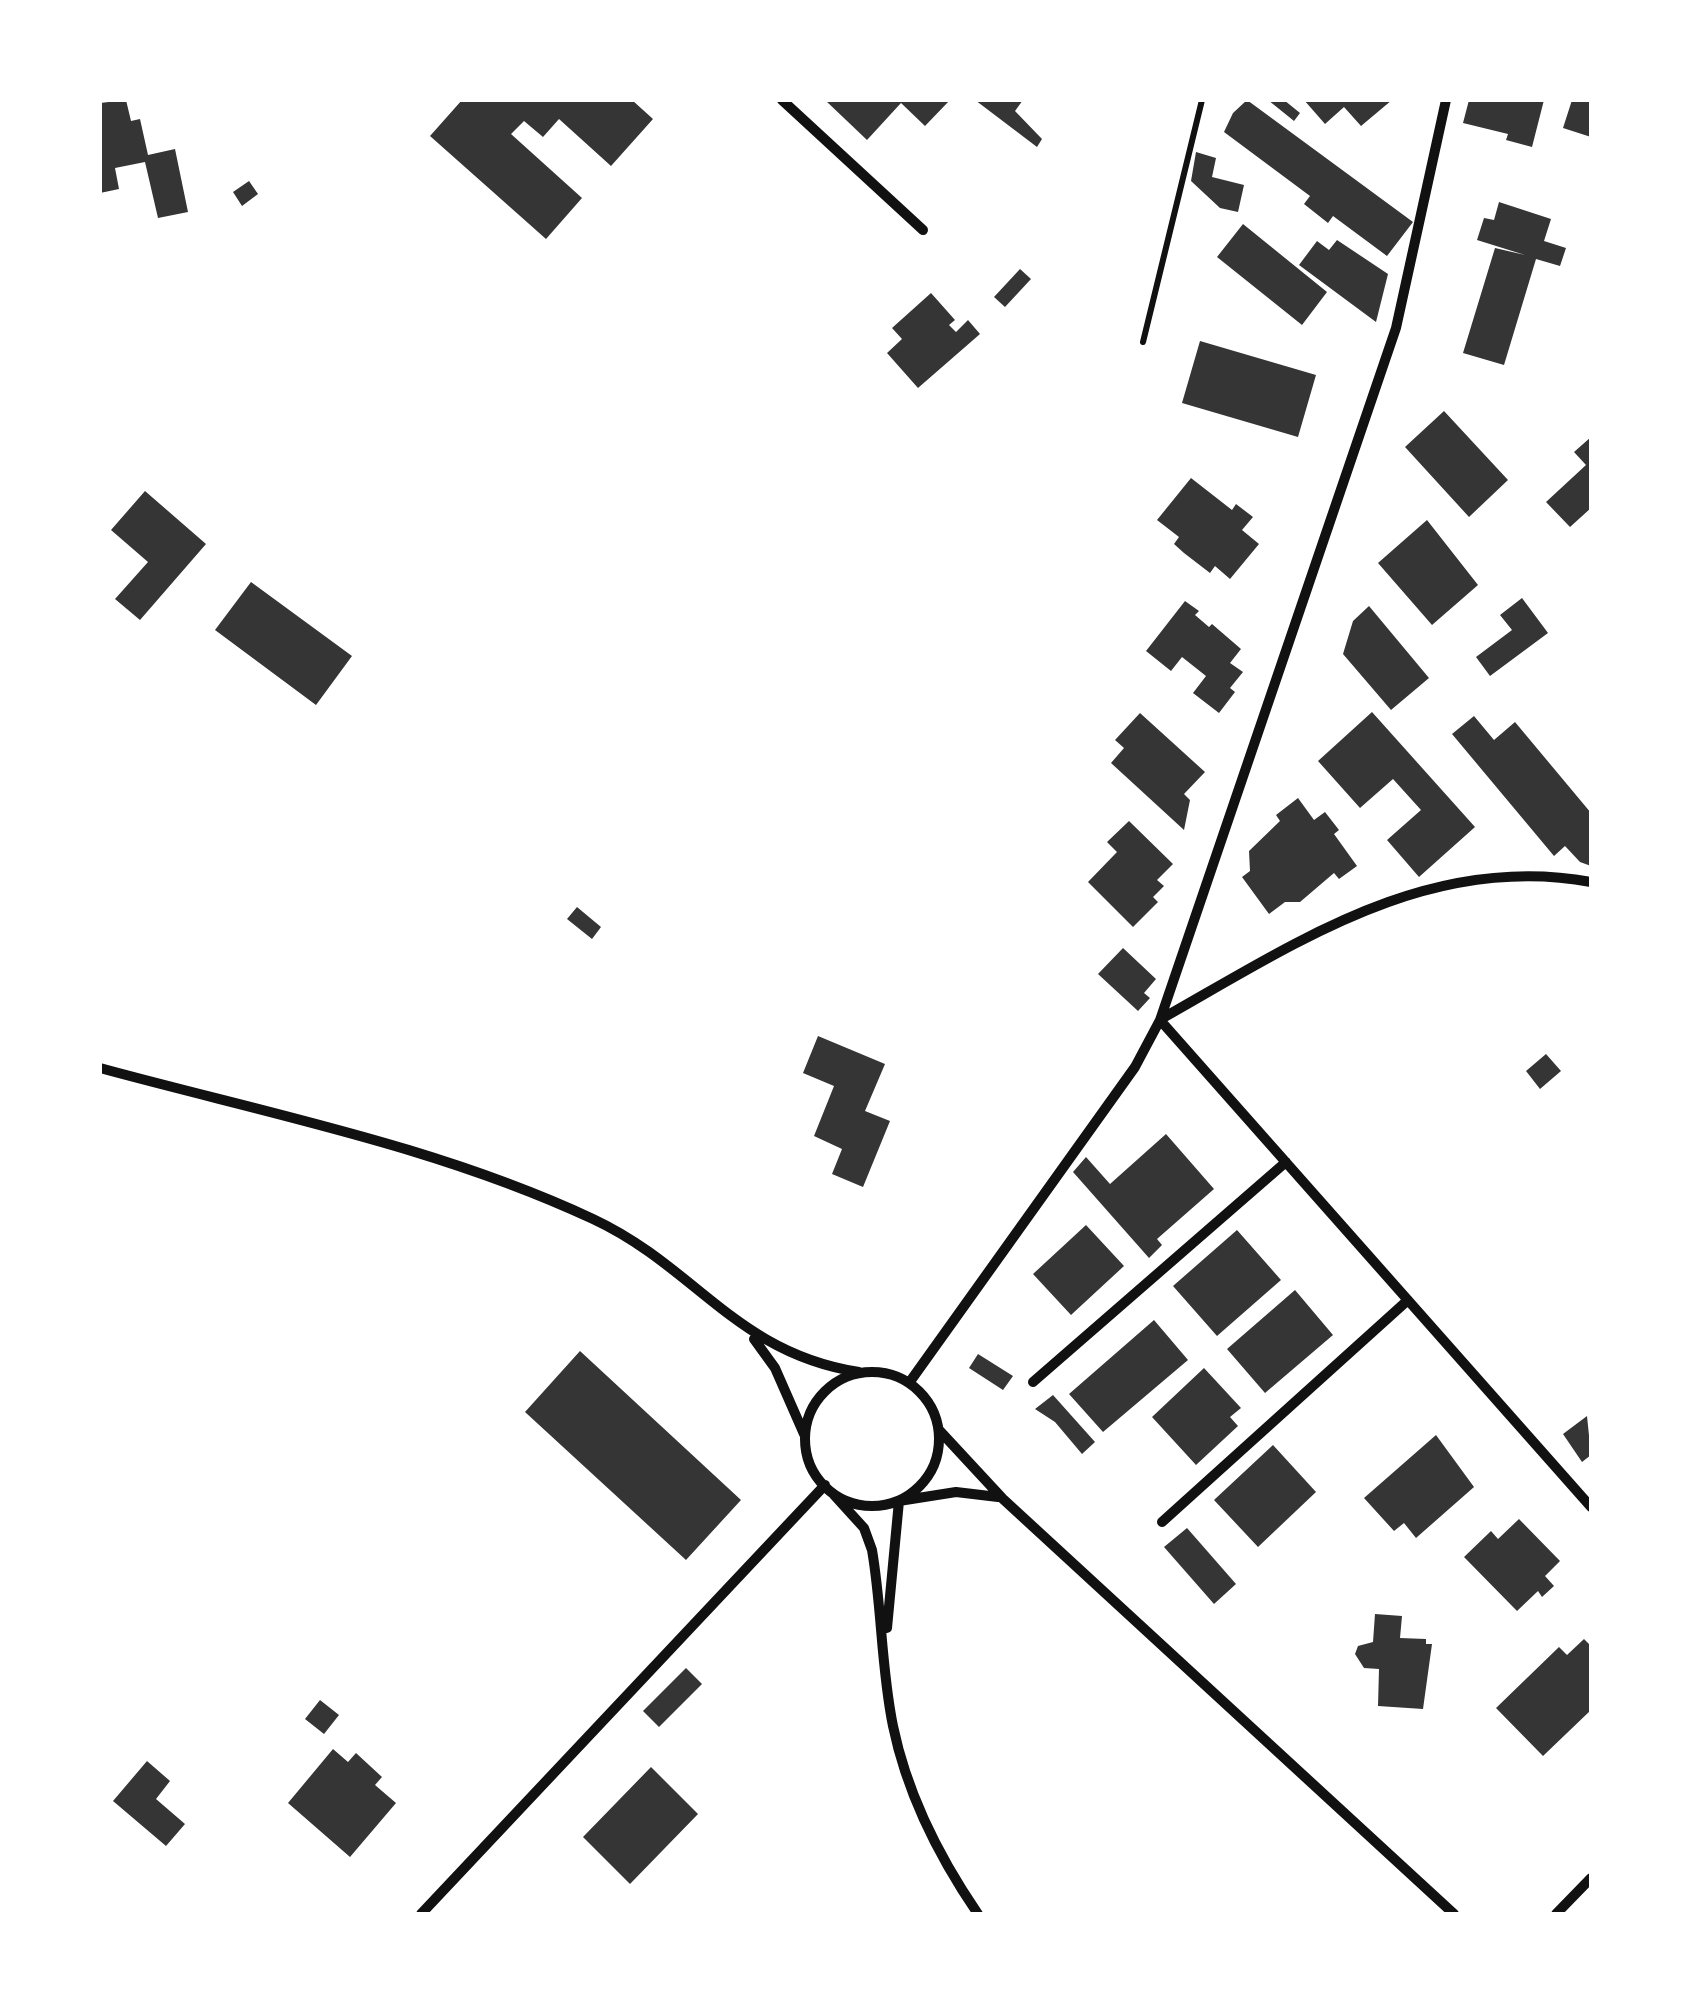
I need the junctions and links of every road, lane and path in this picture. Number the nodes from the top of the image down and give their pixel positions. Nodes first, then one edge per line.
1 (782, 100) edge
2 (1202, 100) edge
3 (1446, 100) edge
4 (923, 230) dead end
5 (1143, 342) dead end
6 (1591, 882) edge
7 (1160, 1020) junction
8 (100, 1068) edge
9 (1286, 1162) junction
10 (1408, 1300) junction
11 (743, 1328) junction
12 (859, 1372) junction
13 (1032, 1382) dead end
14 (909, 1383) junction
15 (939, 1430) junction
16 (805, 1436) junction
17 (825, 1486) junction
18 (834, 1495) junction
19 (1004, 1499) junction
20 (899, 1501) junction
21 (1591, 1507) edge
22 (1162, 1522) dead end
23 (884, 1654) junction
24 (1591, 1878) edge
25 (1569, 1908) edge
26 (421, 1914) edge
27 (978, 1914) edge
28 (1454, 1914) edge
29 (1556, 1914) edge

1 - 4 street
2 - 5 path
3 - 7 street
6 - 7 street
7 - 9 street
7 - 14 street
8 - 11 street
9 - 10 street
9 - 13 street
10 - 21 street
10 - 22 street
11 - 12 street
11 - 16 street
12 - 14 street
12 - 16 street
14 - 15 street
15 - 19 street
15 - 20 street
16 - 17 street
17 - 18 street
17 - 26 street
18 - 20 street
18 - 23 street
19 - 20 street
19 - 28 street
20 - 23 street
23 - 27 street
24 - 25 street
25 - 29 street

